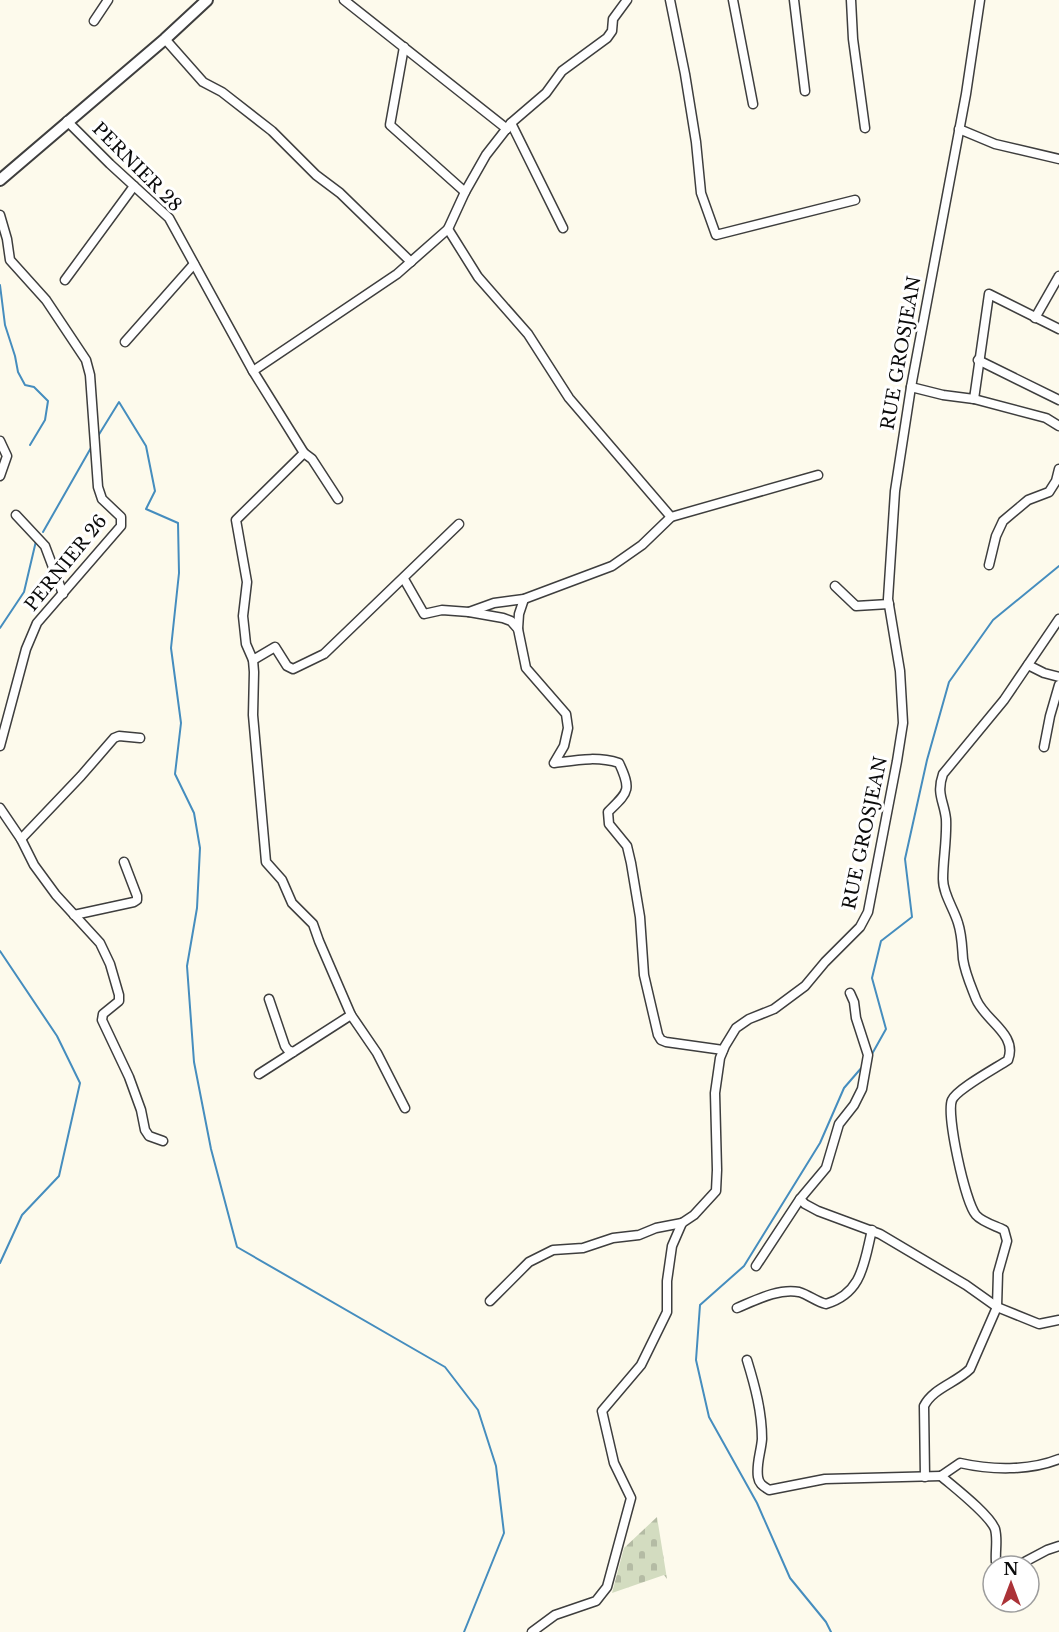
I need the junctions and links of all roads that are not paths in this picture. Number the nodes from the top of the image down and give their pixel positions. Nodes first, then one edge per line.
1 (108, 0) edge
2 (207, 0) edge
3 (344, 0) edge
4 (627, 0) edge
5 (670, 0) edge
6 (733, 0) edge
7 (794, 0) edge
8 (851, 0) edge
9 (980, 0) edge
10 (94, 21) dead end
11 (165, 39) junction
12 (404, 47) junction
13 (805, 91) dead end
14 (753, 104) dead end
15 (67, 121) junction
16 (509, 126) junction
17 (865, 128) dead end
18 (959, 129) junction
19 (1059, 159) edge
20 (0, 180) edge
21 (134, 186) junction
22 (465, 192) junction
23 (855, 200) dead end
24 (0, 215) edge
25 (563, 228) dead end
26 (448, 229) junction
27 (411, 262) junction
28 (194, 264) junction
29 (1059, 276) edge
30 (65, 280) dead end
31 (1035, 318) junction
32 (1059, 329) edge
33 (125, 342) dead end
34 (978, 360) junction
35 (253, 371) junction
36 (911, 387) junction
37 (974, 399) junction
38 (1059, 400) edge
39 (1059, 426) edge
40 (0, 441) edge
41 (304, 453) junction
42 (1059, 469) edge
43 (818, 475) dead end
44 (0, 476) edge
45 (338, 499) dead end
46 (16, 515) dead end
47 (670, 518) junction
48 (459, 524) dead end
49 (989, 565) dead end
50 (404, 579) junction
51 (835, 586) dead end
52 (63, 594) junction
53 (524, 598) junction
54 (889, 604) junction
55 (469, 612) junction
56 (1059, 619) edge
57 (518, 628) junction
58 (253, 660) junction
59 (1028, 665) junction
60 (1059, 677) edge
61 (1059, 686) edge
62 (140, 738) dead end
63 (0, 746) edge
64 (1044, 747) dead end
65 (0, 808) edge
66 (21, 839) junction
67 (123, 862) dead end
68 (74, 915) junction
69 (850, 993) dead end
70 (268, 999) dead end
71 (351, 1015) junction
72 (723, 1050) junction
73 (293, 1052) junction
74 (259, 1074) dead end
75 (405, 1108) dead end
76 (163, 1141) dead end
77 (800, 1199) junction
78 (682, 1223) junction
79 (872, 1230) junction
80 (756, 1266) dead end
81 (490, 1301) dead end
82 (997, 1307) junction
83 (737, 1308) dead end
84 (1059, 1320) edge
85 (747, 1360) dead end
86 (1059, 1459) edge
87 (941, 1476) junction
88 (925, 1477) junction
89 (1059, 1546) edge
90 (996, 1554) edge
91 (1040, 1554) edge
92 (532, 1632) edge

1 - 10 street
2 - 11 street
3 - 12 street
4 - 16 street
5 - 23 street
6 - 14 street
7 - 13 street
8 - 17 street
9 - 18 street, RUE GROSJEAN
11 - 15 street
11 - 27 street
12 - 16 street
12 - 22 street
15 - 20 street
15 - 21 street, PERNIER 28
16 - 22 street
16 - 25 street
18 - 19 street
18 - 36 street, RUE GROSJEAN
21 - 28 street, PERNIER 28
21 - 30 street
22 - 26 street
24 - 52 street, PERNIER 26
26 - 27 street
26 - 47 street
27 - 35 street
28 - 33 street
28 - 35 street, PERNIER 28
29 - 31 street
31 - 32 street
31 - 34 street
34 - 37 street
34 - 38 street
35 - 41 street, PERNIER 28
36 - 37 street
36 - 54 street, RUE GROSJEAN
37 - 39 street
40 - 44 street
41 - 45 street, PERNIER 28
41 - 58 street
42 - 49 street
43 - 47 street
46 - 52 street
47 - 53 street
48 - 50 street
50 - 55 street
50 - 58 street
51 - 54 street
52 - 63 street, PERNIER 26
53 - 55 street
53 - 57 street
54 - 72 street, RUE GROSJEAN
55 - 57 street
56 - 59 street
57 - 72 street
58 - 71 street
59 - 60 street
59 - 82 street
61 - 64 street
62 - 66 street
65 - 66 street
66 - 68 street
67 - 68 street
68 - 76 street
69 - 77 street
70 - 73 street
71 - 73 street
71 - 75 street
72 - 78 street, RUE GROSJEAN
73 - 74 street
77 - 79 street
77 - 80 street
78 - 81 street
78 - 92 street, RUE GROSJEAN
79 - 82 street
79 - 83 street
82 - 84 street
82 - 88 street
85 - 88 street
86 - 87 street
87 - 88 street
87 - 90 street
89 - 91 street

